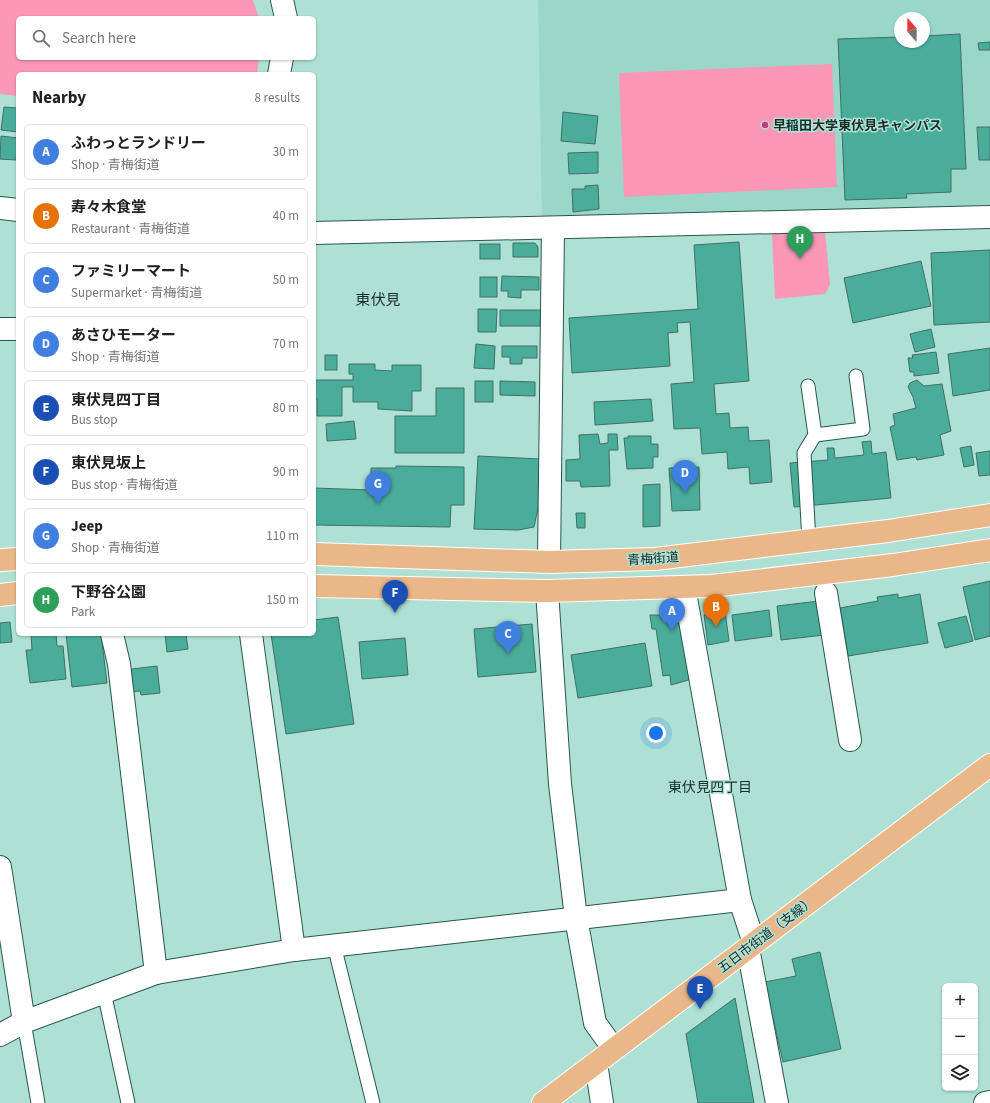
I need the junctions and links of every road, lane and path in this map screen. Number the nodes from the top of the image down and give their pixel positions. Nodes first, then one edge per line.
1 (282, 0) edge
2 (286, 16) edge
3 (282, 60) edge
4 (279, 72) edge
5 (0, 208) edge
6 (16, 210) edge
7 (990, 217) edge
8 (553, 228) junction
9 (316, 233) edge
10 (0, 329) edge
11 (16, 329) edge
12 (856, 376) dead end
13 (808, 386) dead end
14 (815, 435) junction
15 (990, 515) edge
16 (809, 541) junction
17 (990, 550) edge
18 (316, 554) edge
19 (549, 562) junction
20 (316, 586) edge
21 (684, 587) junction
22 (547, 591) junction
23 (16, 593) edge
24 (826, 593) dead end
25 (0, 595) edge
26 (112, 636) edge
27 (251, 636) edge
28 (850, 740) dead end
29 (990, 765) edge
30 (0, 867) edge
31 (740, 900) junction
32 (576, 918) junction
33 (334, 945) junction
34 (751, 945) junction
35 (7, 948) edge
36 (294, 950) junction
37 (156, 973) junction
38 (104, 992) junction
39 (24, 1022) junction
40 (0, 1035) edge
41 (614, 1049) junction
42 (596, 1063) junction
43 (990, 1102) edge
44 (38, 1103) edge
45 (128, 1103) edge
46 (373, 1103) edge
47 (543, 1103) edge
48 (602, 1103) edge
49 (777, 1103) edge
50 (985, 1103) edge

1 - 2 street
3 - 4 street
5 - 6 street
7 - 8 street
8 - 9 street
8 - 19 street
10 - 11 street
12 - 14 lane
13 - 14 lane
14 - 16 lane
15 - 16 main road, 青梅街道
16 - 19 main road, 青梅街道
17 - 21 main road
18 - 19 main road, 青梅街道
20 - 22 main road
21 - 22 main road
21 - 31 street
22 - 32 street
23 - 25 main road
24 - 28 street
26 - 37 street
27 - 36 street
29 - 34 main road, 五日市街道（支線）
30 - 35 street
31 - 32 street
31 - 34 street
32 - 33 street
32 - 41 street
33 - 36 street
33 - 46 lane
34 - 41 main road, 五日市街道（支線）
34 - 49 street
35 - 39 street
36 - 37 street
37 - 38 street
38 - 39 street
38 - 45 lane
39 - 40 street
39 - 44 lane
41 - 42 main road, 五日市街道（支線）
42 - 47 main road, 五日市街道（支線）
42 - 48 street
43 - 50 street

